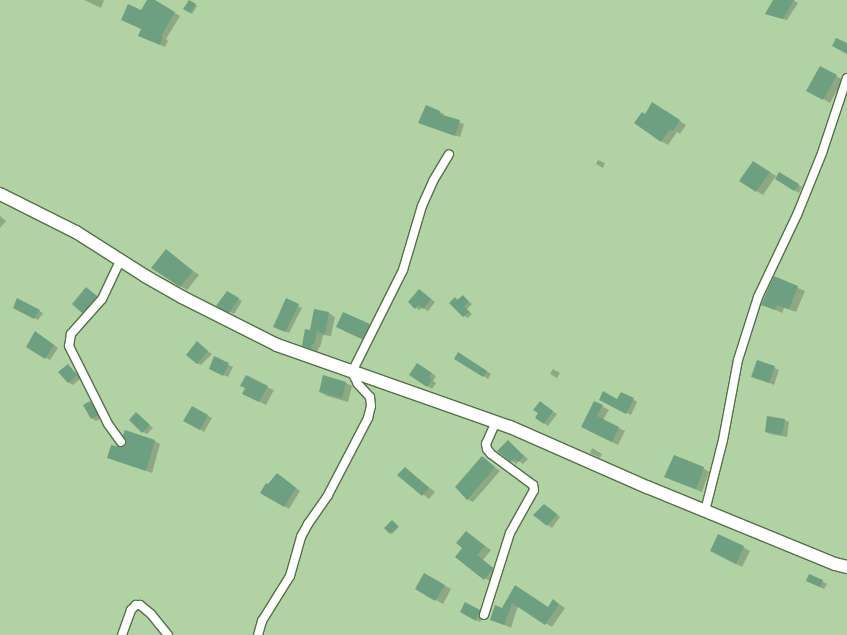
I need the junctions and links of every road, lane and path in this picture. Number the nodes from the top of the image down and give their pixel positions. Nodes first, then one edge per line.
1 (847, 78) edge
2 (449, 154) dead end
3 (0, 194) edge
4 (120, 260) junction
5 (352, 372) junction
6 (496, 422) junction
7 (121, 442) dead end
8 (705, 511) junction
9 (847, 567) edge
10 (484, 615) dead end
11 (122, 635) edge
12 (168, 635) edge
13 (258, 635) edge

1 - 8 street
2 - 5 street
3 - 4 street
4 - 5 street
4 - 7 street
5 - 6 street
5 - 13 street
6 - 8 street
6 - 10 street
8 - 9 street
11 - 12 street

